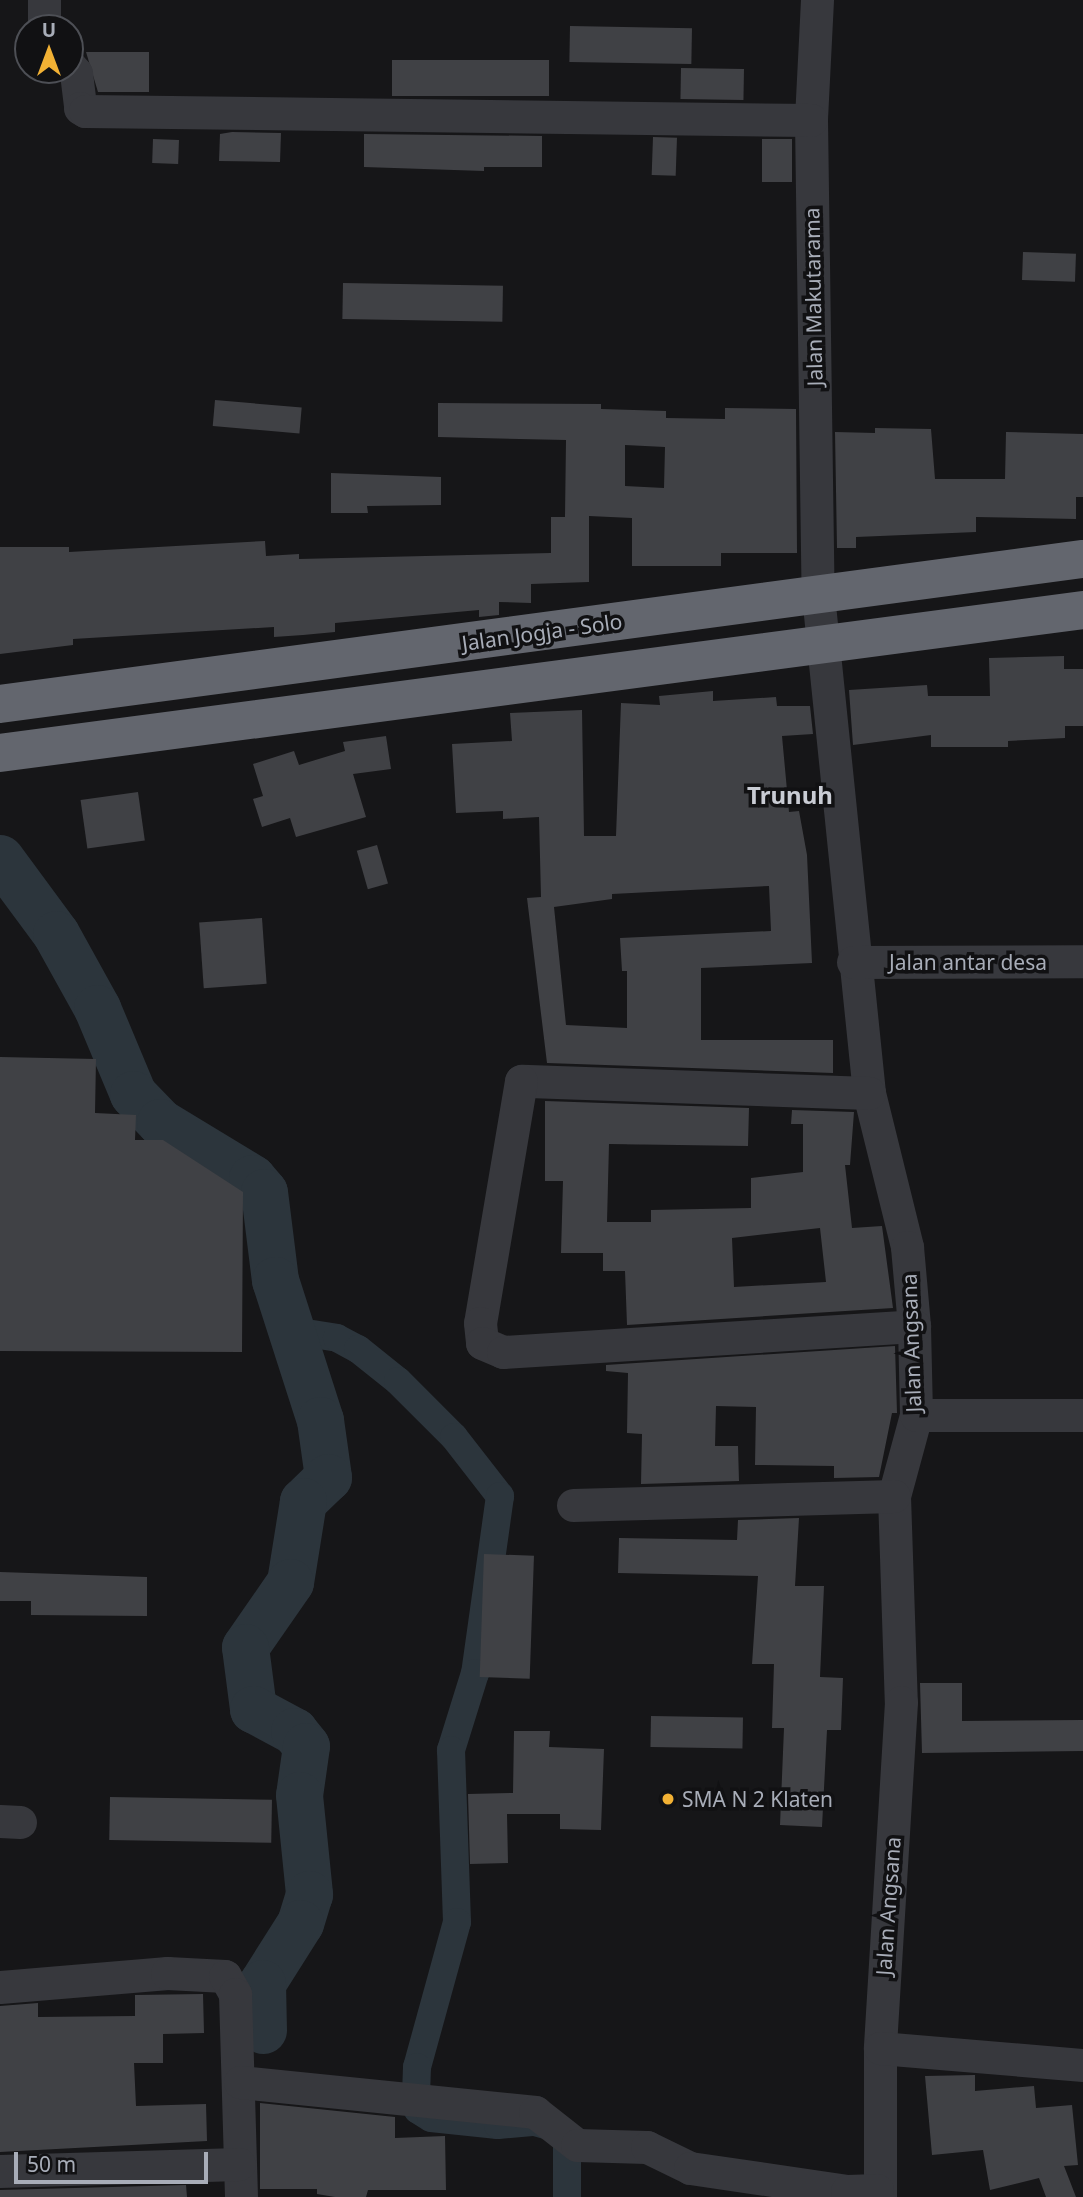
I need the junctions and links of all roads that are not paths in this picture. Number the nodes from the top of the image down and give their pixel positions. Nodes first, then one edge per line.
1 (817, 0) edge
2 (77, 84) edge
3 (811, 120) junction
4 (1083, 559) edge
5 (818, 595) junction
6 (1083, 610) edge
7 (825, 642) junction
8 (0, 704) edge
9 (0, 753) edge
10 (1083, 961) edge
11 (853, 962) junction
12 (869, 1093) junction
13 (914, 1326) junction
14 (916, 1415) junction
15 (1083, 1415) edge
16 (894, 1496) junction
17 (573, 1505) dead end
18 (0, 1987) edge
19 (880, 2048) junction
20 (1083, 2065) edge
21 (240, 2082) junction
22 (239, 2164) junction
23 (0, 2171) edge
24 (879, 2193) edge
25 (240, 2197) edge

1 - 3 street, Jalan Makutarama
2 - 3 street
3 - 5 street, Jalan Makutarama
4 - 5 highway, Jalan Jogja - Solo
5 - 7 street, Jalan Makutarama
5 - 8 highway, Jalan Jogja - Solo
6 - 7 highway
7 - 9 highway
7 - 11 street, Jalan Angsana
10 - 11 street, Jalan antar desa
11 - 12 street, Jalan Angsana
12 - 13 street, Jalan Angsana
12 - 13 street
13 - 14 street, Jalan Angsana
14 - 15 street
14 - 16 street, Jalan Angsana
16 - 17 street
16 - 19 street, Jalan Angsana
18 - 21 street
19 - 20 street
19 - 24 street, Jalan Angsana
21 - 22 street
21 - 24 street
22 - 23 street
22 - 25 street

